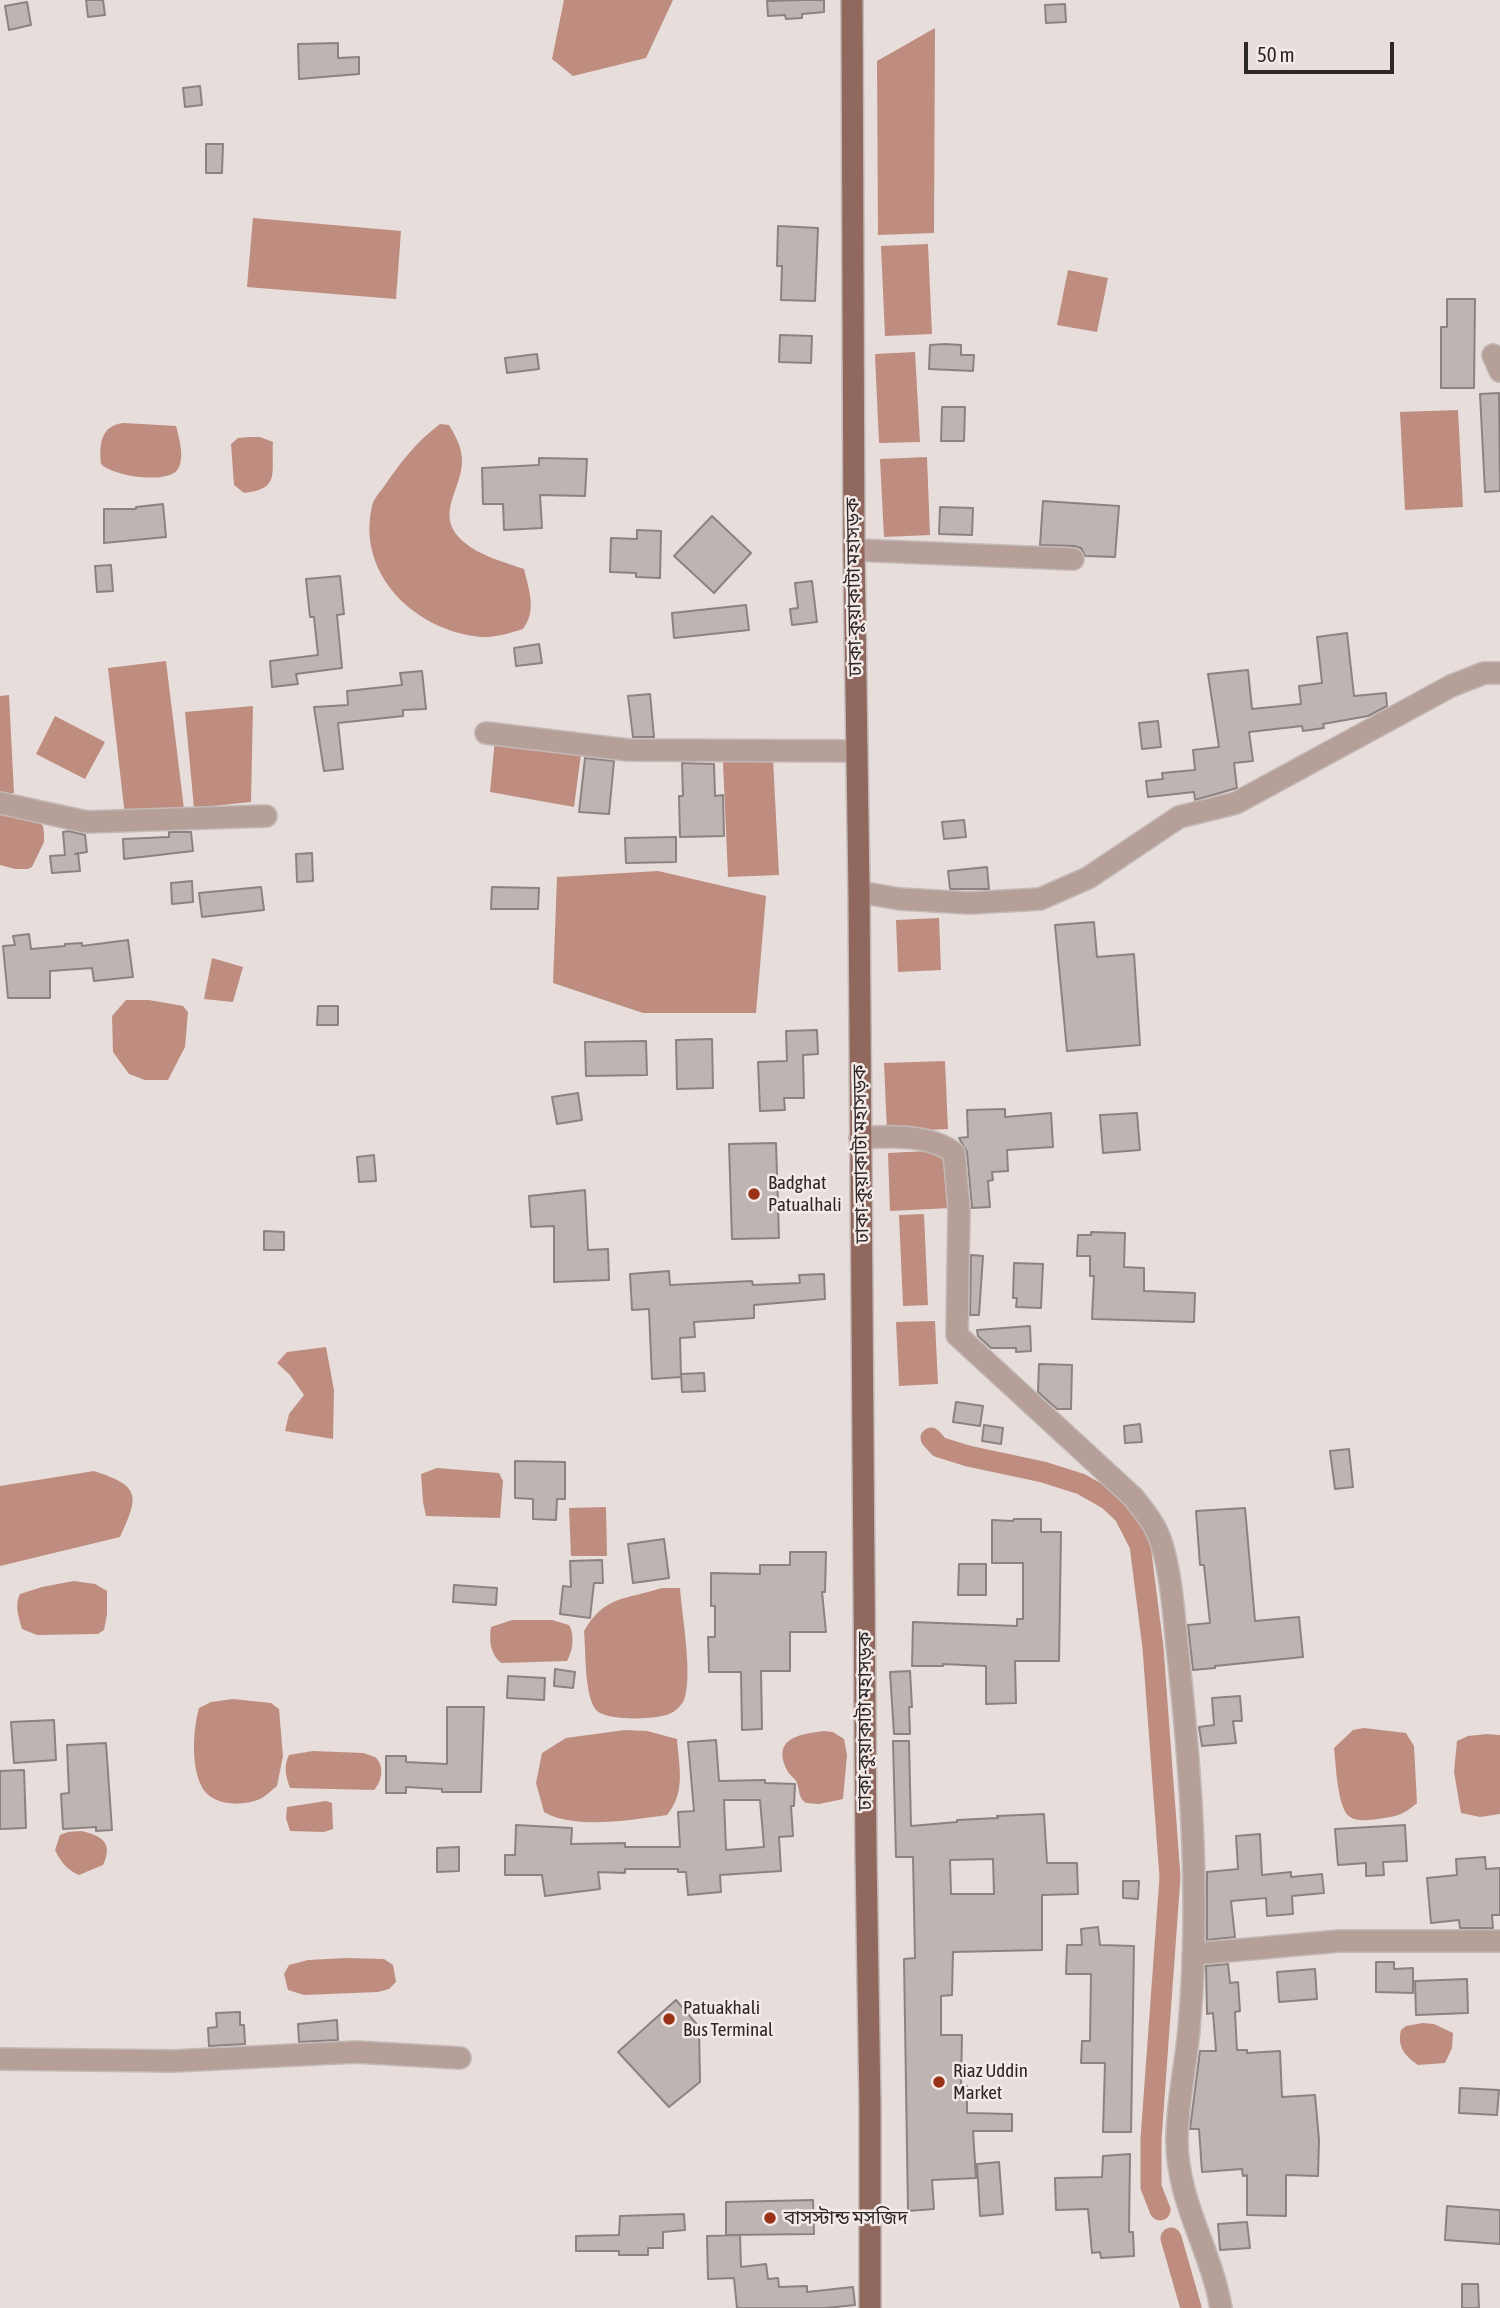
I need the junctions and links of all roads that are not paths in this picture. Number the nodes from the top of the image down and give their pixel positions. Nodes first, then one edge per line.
1 (852, 0) edge
2 (854, 550) junction
3 (1073, 559) dead end
4 (1500, 673) edge
5 (485, 733) dead end
6 (856, 751) junction
7 (0, 803) edge
8 (266, 816) dead end
9 (859, 892) junction
10 (860, 1138) junction
11 (1500, 1941) edge
12 (1193, 1954) junction
13 (460, 2058) dead end
14 (0, 2059) edge
15 (870, 2308) edge
16 (1221, 2308) edge

1 - 2 main road, ঢাকা-কুয়াকাটা মহাসড়ক
2 - 3 street
2 - 6 main road, ঢাকা-কুয়াকাটা মহাসড়ক
4 - 9 street
5 - 6 street
6 - 9 main road, ঢাকা-কুয়াকাটা মহাসড়ক
7 - 8 street
9 - 10 main road, ঢাকা-কুয়াকাটা মহাসড়ক
10 - 12 street
10 - 15 main road, ঢাকা-কুয়াকাটা মহাসড়ক
11 - 12 street
12 - 16 street
13 - 14 street

